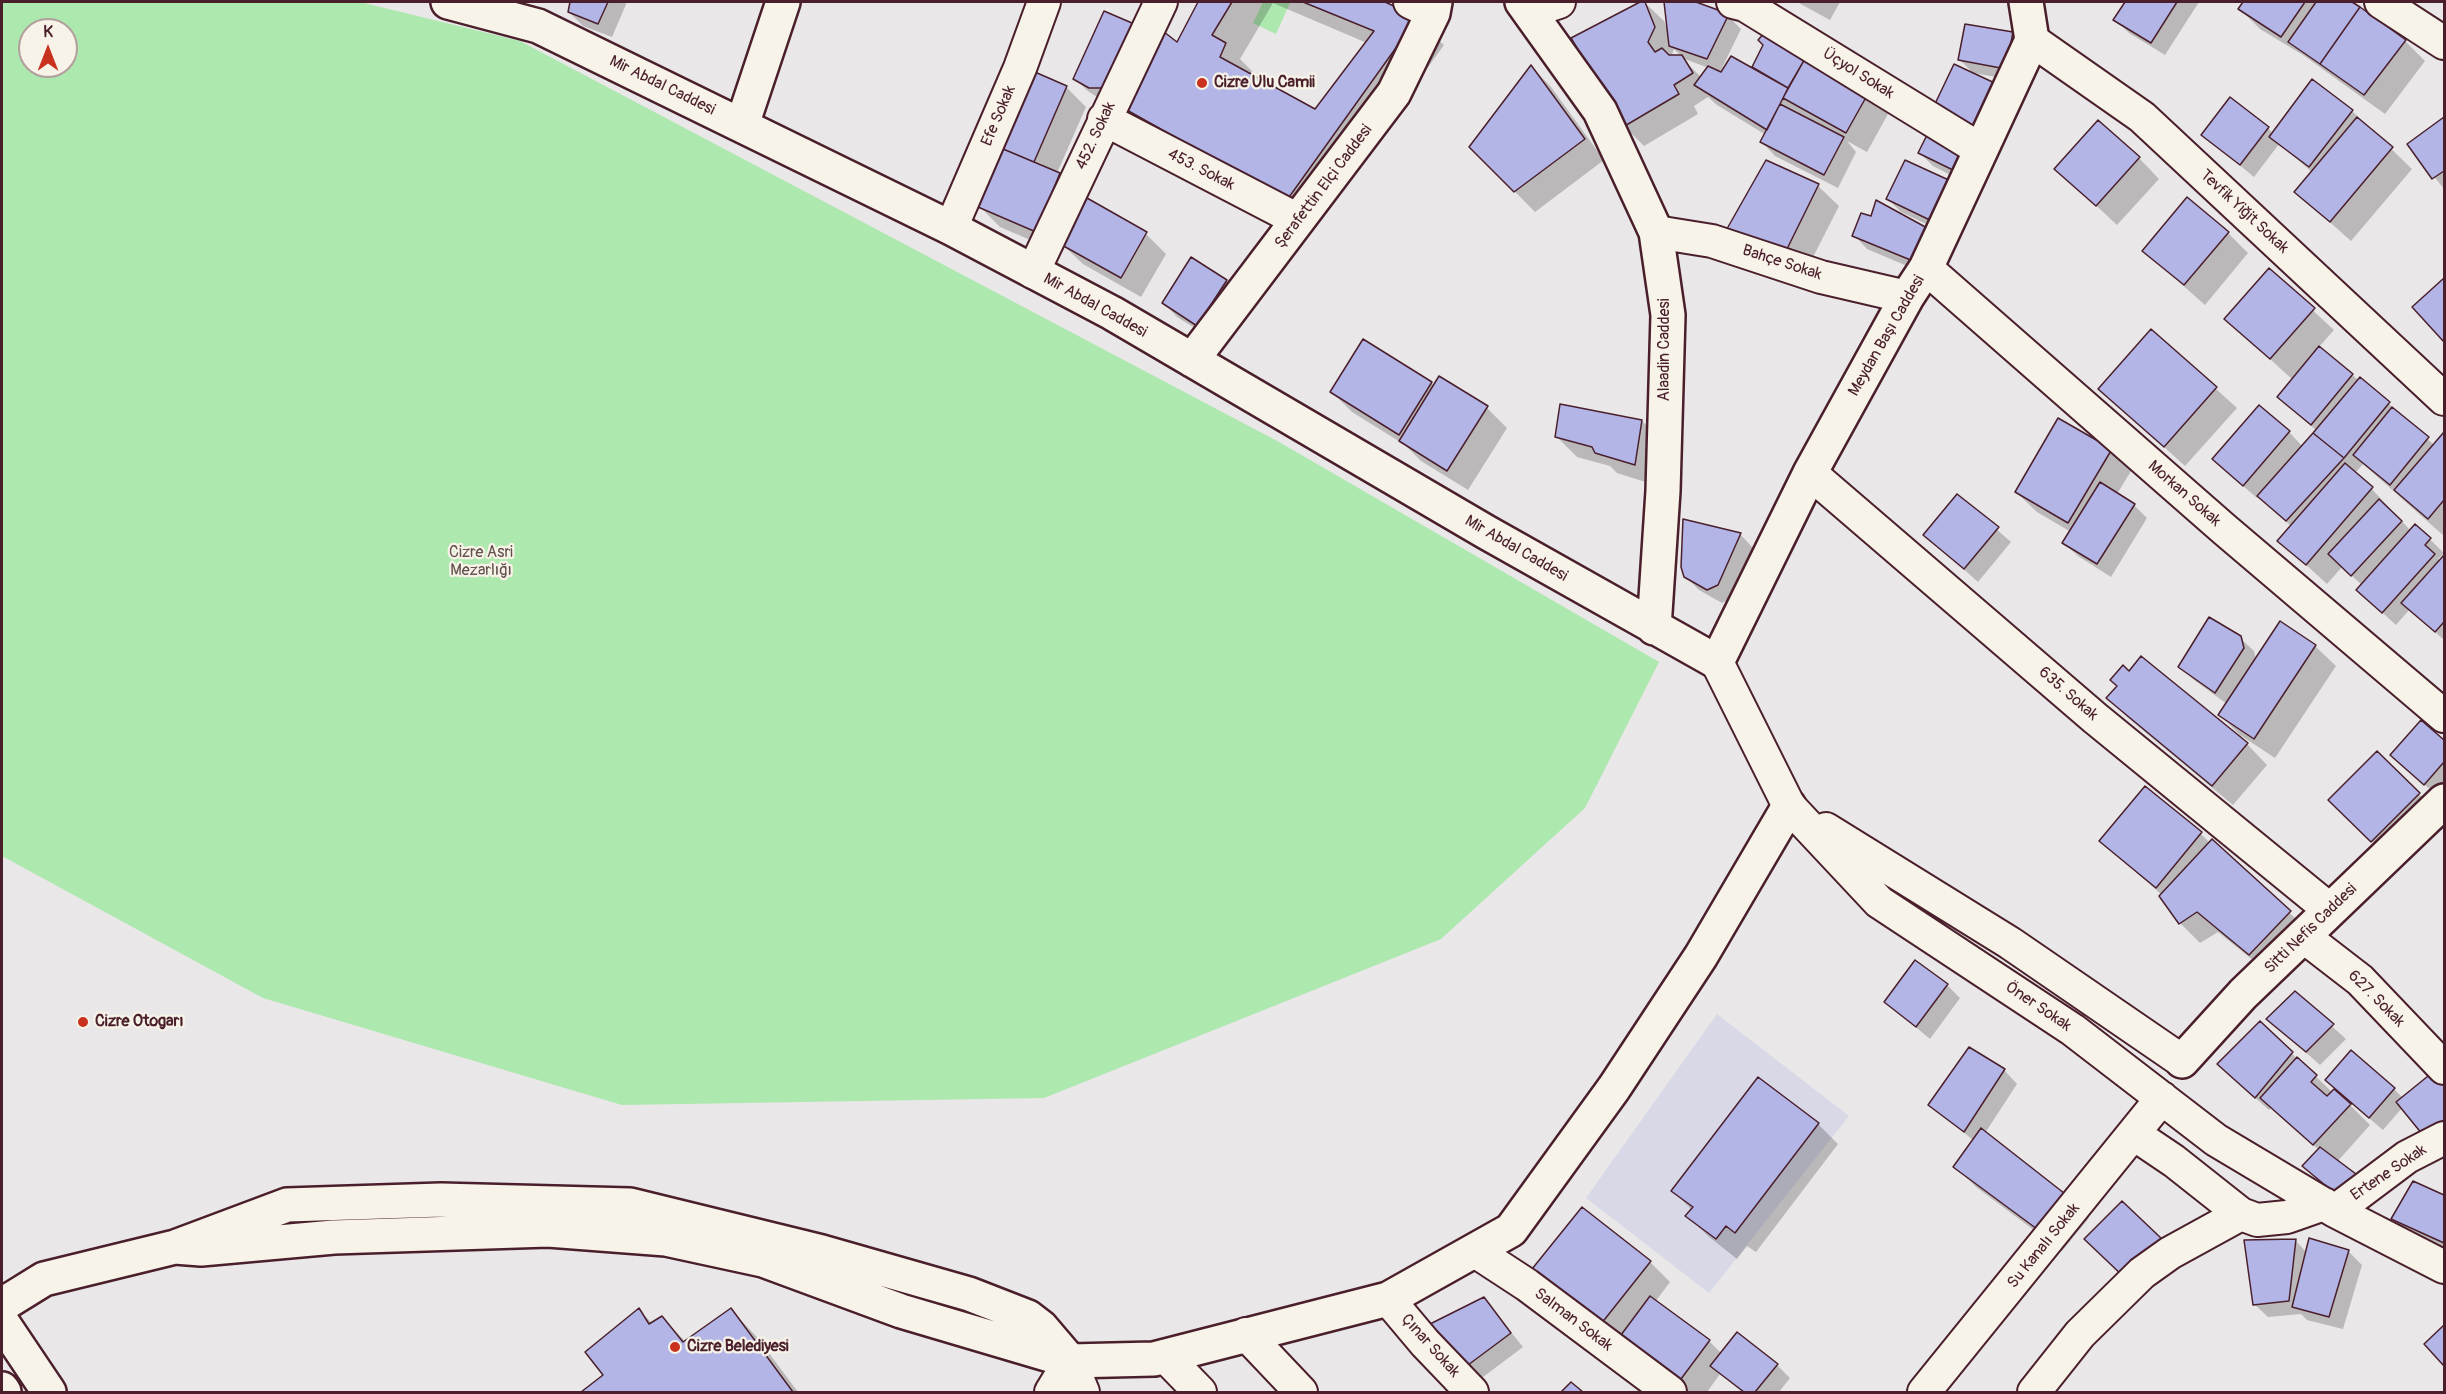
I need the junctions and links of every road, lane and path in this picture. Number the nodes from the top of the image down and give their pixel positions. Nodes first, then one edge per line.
1 (448, 2) edge
2 (783, 2) edge
3 (1044, 2) edge
4 (1161, 2) edge
5 (1733, 2) edge
6 (2026, 2) edge
7 (2382, 2) edge
8 (1426, 5) edge
9 (1536, 5) edge
10 (2032, 40) junction
11 (2445, 43) edge
12 (1104, 119) junction
13 (742, 125) junction
14 (1982, 150) junction
15 (1298, 220) junction
16 (951, 228) junction
17 (1656, 232) junction
18 (1926, 267) junction
19 (1033, 272) junction
20 (1907, 297) junction
21 (1192, 360) junction
22 (2445, 399) edge
23 (1810, 473) junction
24 (1654, 628) junction
25 (1717, 662) junction
26 (2445, 716) edge
27 (2445, 801) edge
28 (1789, 806) junction
29 (2330, 910) junction
30 (2303, 936) junction
31 (2182, 1061) joint
32 (2445, 1068) edge
33 (2162, 1098) junction
34 (2134, 1134) junction
35 (2445, 1138) edge
36 (2330, 1207) junction
37 (2241, 1214) junction
38 (1475, 1251) junction
39 (2445, 1267) edge
40 (1388, 1299) junction
41 (2, 1305) edge
42 (2, 1322) edge
43 (1246, 1334) junction
44 (1165, 1356) junction
45 (1070, 1361) junction
46 (49, 1392) edge
47 (1051, 1392) edge
48 (1083, 1392) edge
49 (1200, 1392) edge
50 (1301, 1392) edge
51 (1472, 1392) edge
52 (1670, 1392) edge
53 (1924, 1392) edge
54 (2034, 1392) edge

1 - 13 street, Mir Abdal Caddesi
2 - 13 street
3 - 16 street, Efe Sokak
4 - 12 street, 452. Sokak
5 - 14 street, Üçyol Sokak
6 - 10 street
7 - 11 street
8 - 15 street, Şerafettin Elçi Caddesi
9 - 17 street, Alaadin Caddesi
10 - 14 street, Meydan Başı Caddesi
10 - 22 street, Tevfik Yiğit Sokak
12 - 15 street, 453. Sokak
12 - 19 street, 452. Sokak
13 - 16 street, Mir Abdal Caddesi
14 - 18 street, Meydan Başı Caddesi
15 - 21 street, Şerafettin Elçi Caddesi
16 - 19 street, Mir Abdal Caddesi
17 - 20 street, Bahçe Sokak
17 - 24 street, Alaadin Caddesi
18 - 20 street, Meydan Başı Caddesi
18 - 26 street, Morkan Sokak
19 - 21 street, Mir Abdal Caddesi
20 - 23 street, Meydan Başı Caddesi
21 - 24 street, Mir Abdal Caddesi
23 - 25 street, Meydan Başı Caddesi
23 - 29 street, 635. Sokak
24 - 25 street, Mir Abdal Caddesi
25 - 28 street, Öner Sokak
27 - 29 street, Sitti Nefis Caddesi
28 - 31 street
28 - 33 street, Öner Sokak
28 - 38 street
29 - 30 street, Sitti Nefis Caddesi
30 - 31 street, Sitti Nefis Caddesi
30 - 32 street, 627. Sokak
33 - 34 street, Su Kanalı Sokak
33 - 36 street, Öner Sokak
34 - 37 street
34 - 53 street, Su Kanalı Sokak
35 - 36 street, Ertene Sokak
36 - 37 street, Ertene Sokak
36 - 39 street, Öner Sokak
37 - 54 street
38 - 40 street
38 - 52 street, Salman Sokak
40 - 43 street
40 - 51 street, Çınar Sokak
41 - 45 street
42 - 46 street
43 - 44 street
43 - 50 street
44 - 45 street
44 - 49 street
45 - 47 street
45 - 48 street

